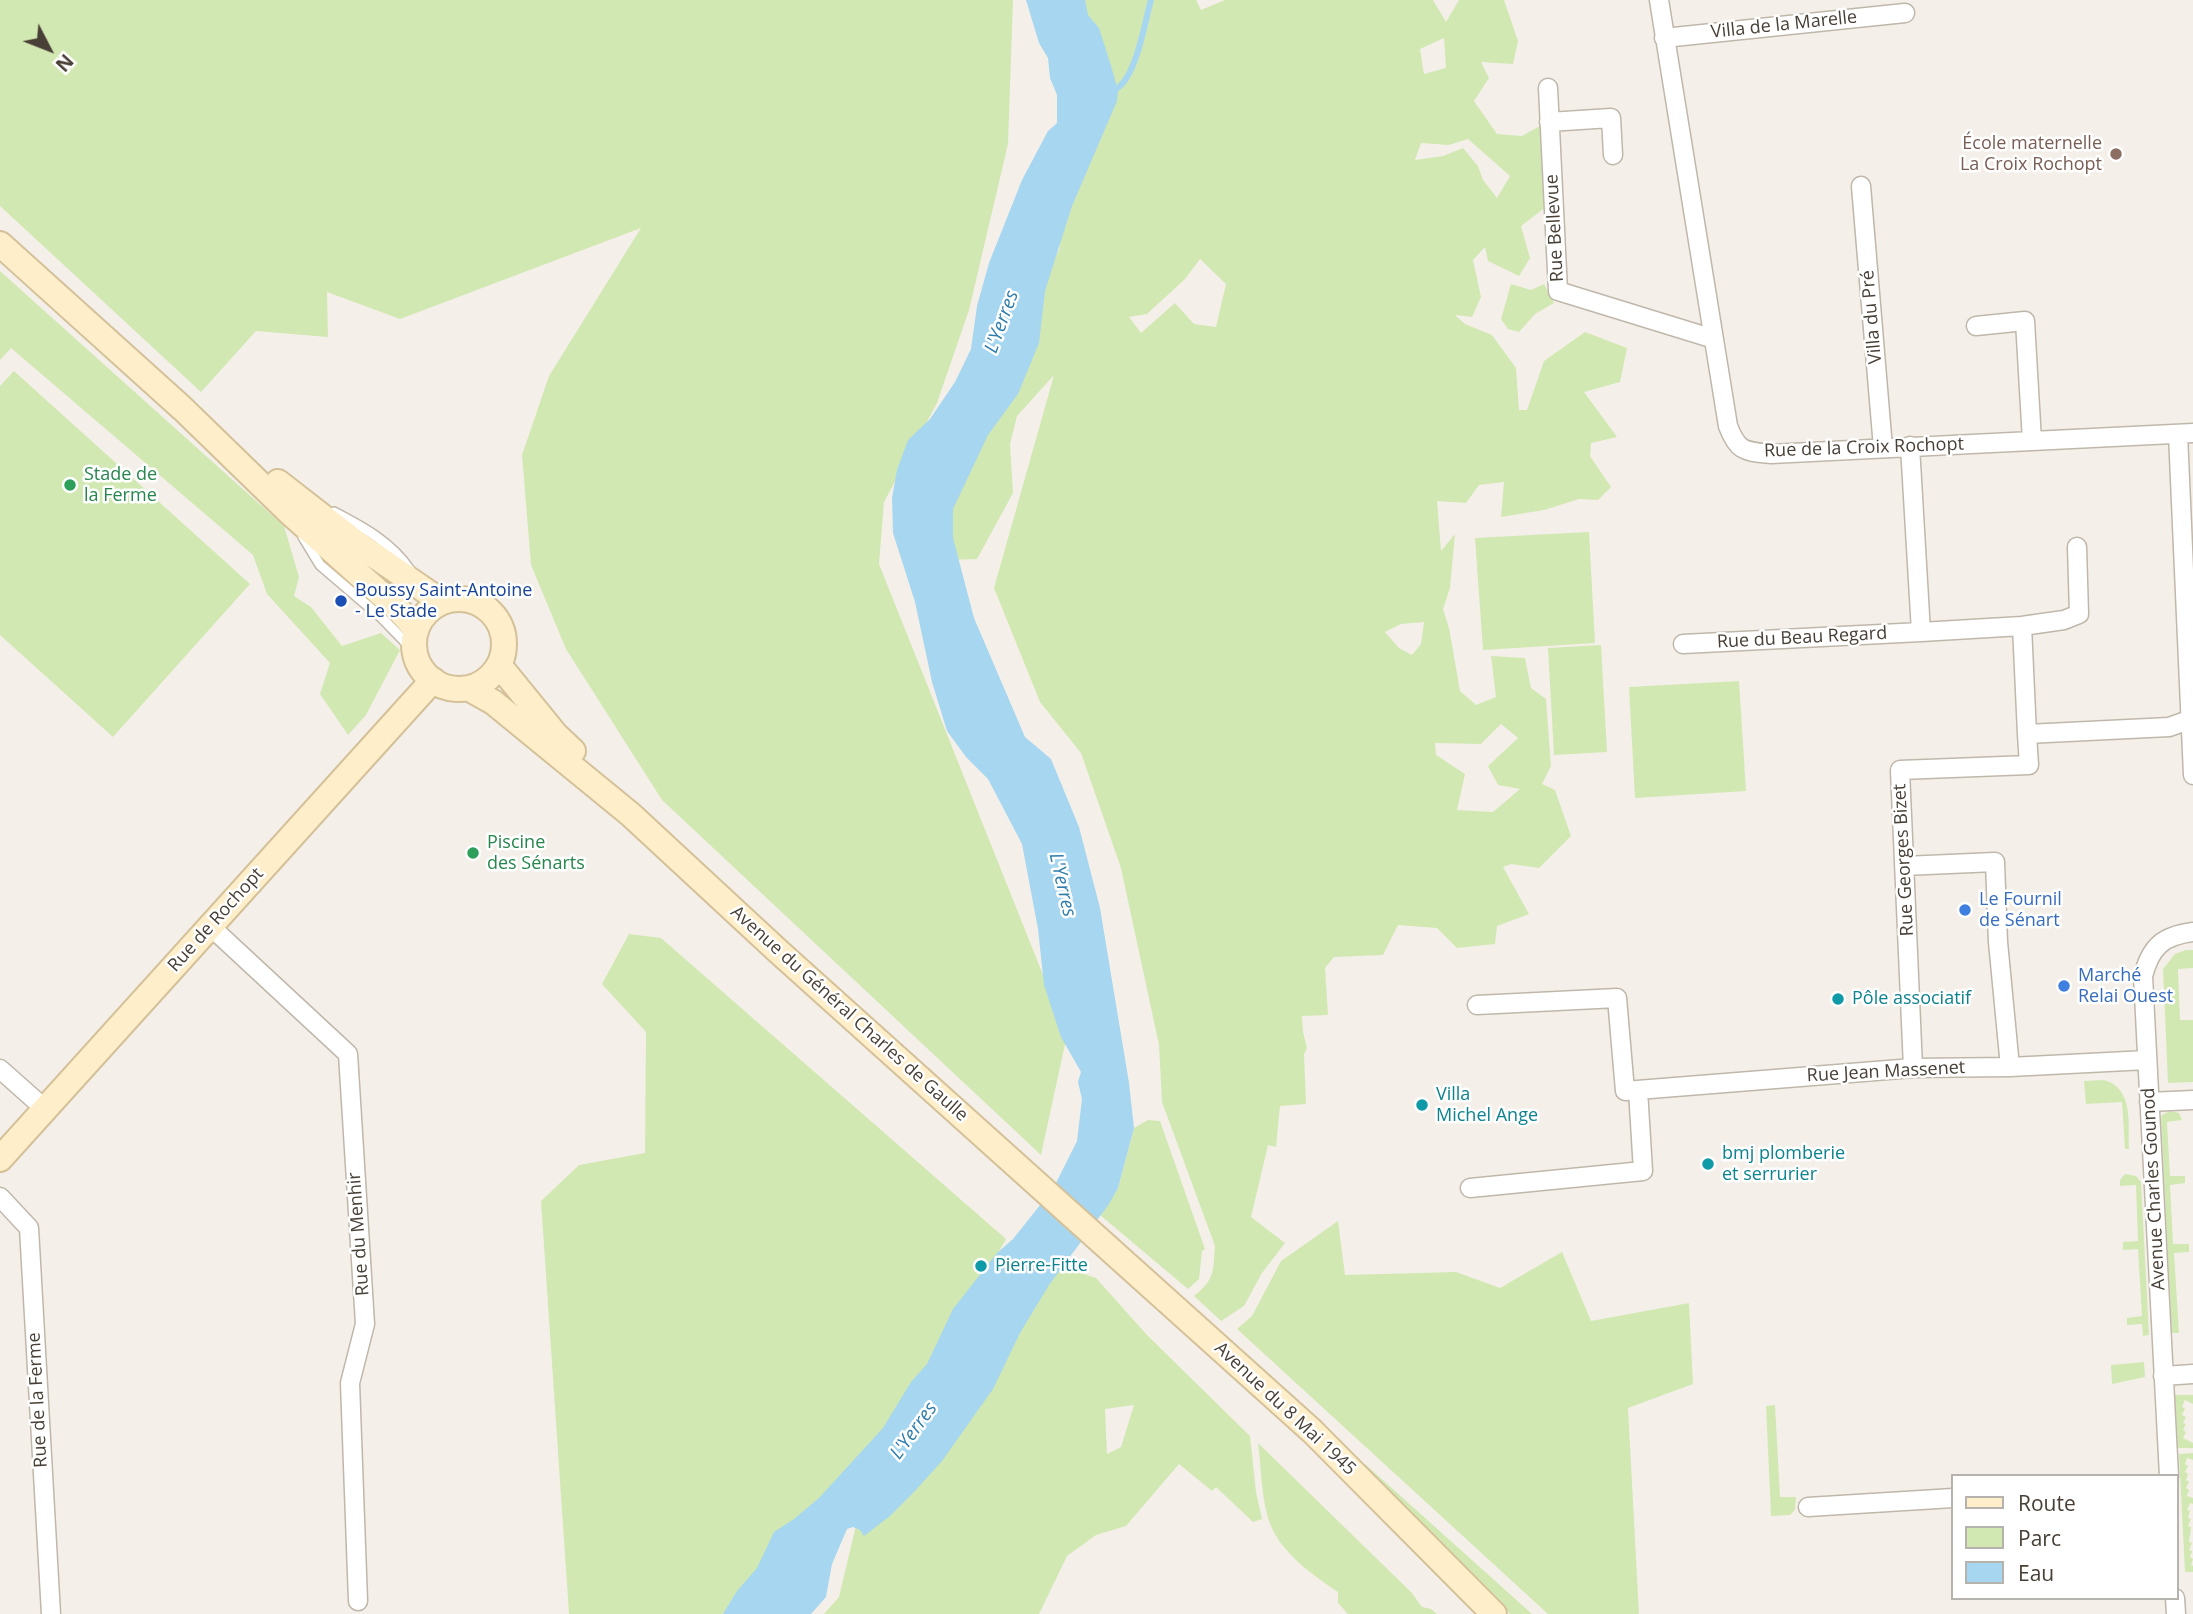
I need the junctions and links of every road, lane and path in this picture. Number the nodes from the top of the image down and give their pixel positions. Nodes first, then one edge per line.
1 (1659, 0) edge
2 (1905, 13) dead end
3 (1664, 38) junction
4 (1548, 88) dead end
5 (1549, 122) junction
6 (1613, 155) dead end
7 (1861, 186) dead end
8 (0, 244) edge
9 (1976, 326) dead end
10 (1714, 339) junction
11 (2186, 434) edge
12 (2032, 441) junction
13 (1910, 446) junction
14 (1883, 448) junction
15 (294, 505) junction
16 (2077, 547) dead end
17 (442, 601) junction
18 (2021, 626) junction
19 (1921, 632) junction
20 (415, 640) junction
21 (1683, 644) dead end
22 (499, 665) junction
23 (433, 680) junction
24 (468, 688) junction
25 (2189, 720) junction
26 (2027, 734) junction
27 (2193, 775) edge
28 (630, 814) junction
29 (1904, 866) junction
30 (210, 926) junction
31 (2193, 932) edge
32 (1478, 1005) dead end
33 (2147, 1060) junction
34 (2010, 1067) junction
35 (1913, 1068) junction
36 (0, 1069) edge
37 (1632, 1091) junction
38 (2193, 1100) edge
39 (2149, 1102) junction
40 (45, 1109) junction
41 (0, 1160) edge
42 (1470, 1188) dead end
43 (0, 1197) edge
44 (1068, 1213) joint
45 (2193, 1374) edge
46 (2163, 1376) junction
47 (2169, 1474) edge
48 (1952, 1498) edge
49 (1808, 1507) dead end
50 (358, 1601) dead end
51 (51, 1614) edge
52 (1494, 1614) edge

1 - 3 street, Rue de la Croix Rochopt
2 - 3 street, Villa de la Marelle
3 - 10 street, Rue de la Croix Rochopt
4 - 5 street, Rue Bellevue
5 - 6 street
5 - 10 street, Rue Bellevue
7 - 14 street, Villa du Pré
8 - 15 main road
9 - 12 street
10 - 14 street, Rue de la Croix Rochopt
11 - 12 street, Rue de la Croix Rochopt
11 - 25 street
12 - 13 street, Rue de la Croix Rochopt
13 - 14 street, Rue de la Croix Rochopt
13 - 19 street
15 - 17 main road
15 - 20 main road
16 - 18 street, Rue du Beau Regard
17 - 20 main road
17 - 22 main road
18 - 19 street, Rue du Beau Regard
18 - 26 street
19 - 21 street, Rue du Beau Regard
20 - 23 main road
22 - 24 main road
22 - 28 main road, Avenue du Général Charles de Gaulle
23 - 24 main road
23 - 30 main road, Rue de Rochopt
24 - 28 main road, Avenue du Général Charles de Gaulle
25 - 26 street
25 - 27 street
26 - 29 street, Rue Georges Bizet
28 - 44 main road, Avenue du Général Charles de Gaulle
29 - 34 street
29 - 35 street, Rue Georges Bizet
30 - 40 main road, Rue de Rochopt
30 - 50 street, Rue du Menhir
31 - 33 street, Avenue Charles Gounod
32 - 37 street
33 - 34 street, Rue Jean Massenet
33 - 39 street, Avenue Charles Gounod
34 - 35 street, Rue Jean Massenet
35 - 37 street, Rue Jean Massenet
36 - 40 street
37 - 42 street
38 - 39 street
39 - 46 street, Avenue Charles Gounod
40 - 41 main road, Rue de Rochopt
43 - 51 street, Rue de la Ferme
44 - 52 main road, Avenue du 8 Mai 1945
45 - 46 street
46 - 47 street, Avenue Charles Gounod
48 - 49 street

